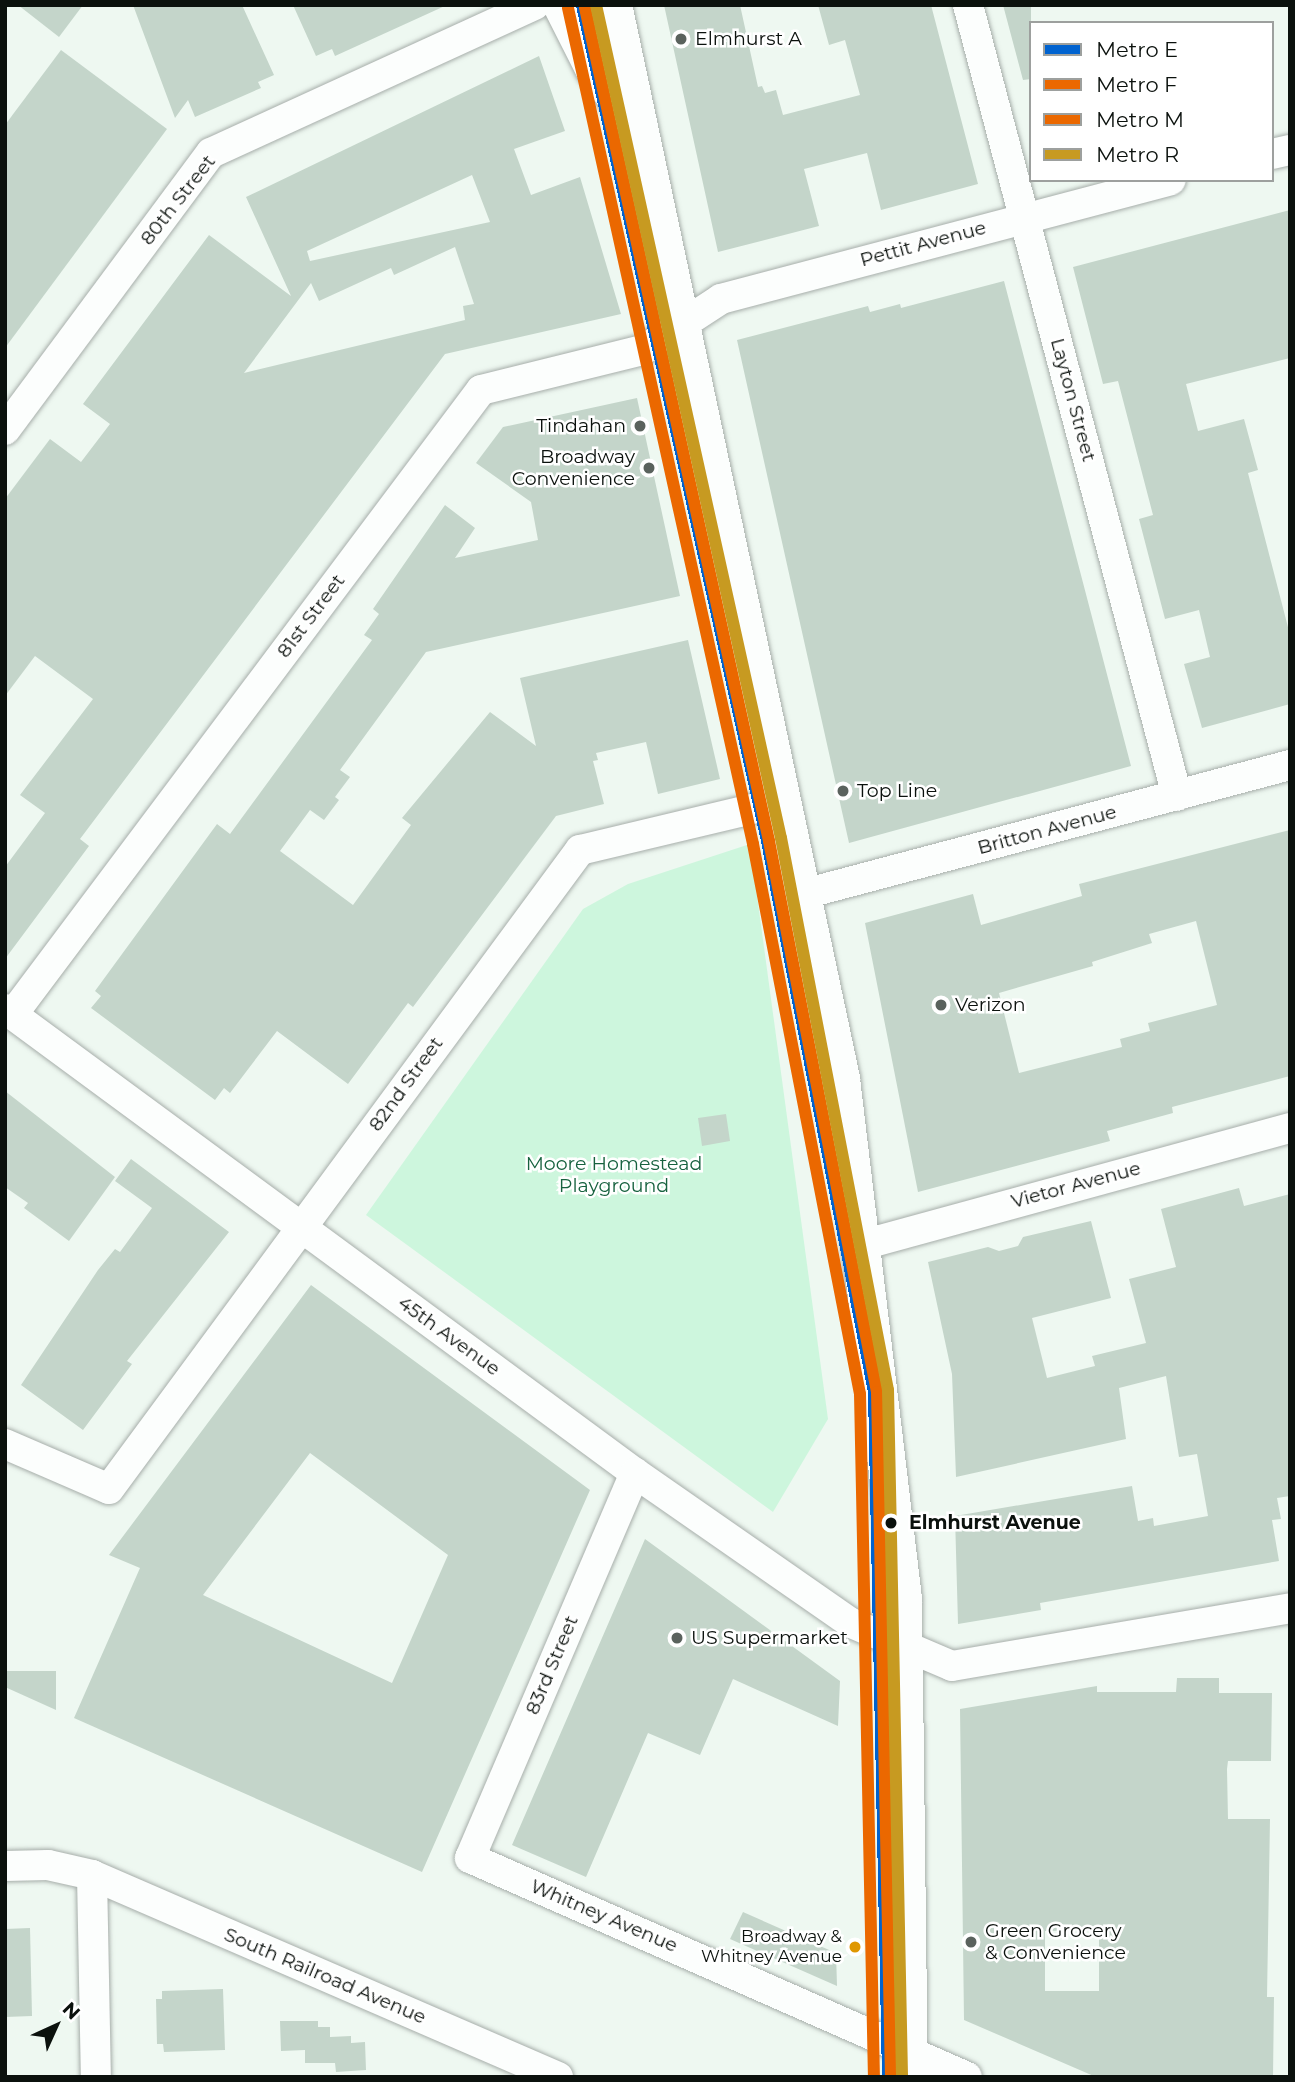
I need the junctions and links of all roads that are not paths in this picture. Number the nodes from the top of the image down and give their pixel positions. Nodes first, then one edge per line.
1 (535, 5) edge
2 (562, 5) edge
3 (613, 5) edge
4 (968, 5) edge
5 (639, 128) junction
6 (1162, 182) edge
7 (1025, 217) junction
8 (682, 324) junction
9 (5, 429) edge
10 (1290, 765) edge
11 (1177, 796) junction
12 (785, 801) junction
13 (804, 894) junction
14 (9, 1012) edge
15 (1290, 1128) edge
16 (301, 1228) junction
17 (862, 1245) junction
18 (5, 1444) edge
19 (635, 1473) junction
20 (1290, 1608) edge
21 (903, 1646) junction
22 (470, 1858) joint
23 (5, 1866) edge
24 (92, 1875) junction
25 (909, 2065) edge
26 (96, 2077) edge
27 (558, 2077) edge
28 (967, 2077) edge

1 - 9 street, 80th Street
2 - 5 main road
3 - 5 main road
4 - 7 street, Layton Street
5 - 8 main road
6 - 7 street, Pettit Avenue
7 - 8 street, Pettit Avenue
7 - 11 street, Layton Street
8 - 12 main road
8 - 14 street, 81st Street
10 - 11 street, Britton Avenue
11 - 13 street, Britton Avenue
12 - 13 main road
12 - 16 street, 82nd Street
13 - 17 main road
14 - 16 street, 45th Avenue
15 - 17 street, Vietor Avenue
16 - 18 street, 82nd Street
16 - 19 street, 45th Avenue
17 - 21 main road
19 - 21 street, 45th Avenue
19 - 22 street, 83rd Street
20 - 21 street
21 - 25 main road
22 - 25 street, Whitney Avenue
23 - 24 street, South Railroad Avenue
24 - 26 street
24 - 27 street, South Railroad Avenue
25 - 28 street, Whitney Avenue

